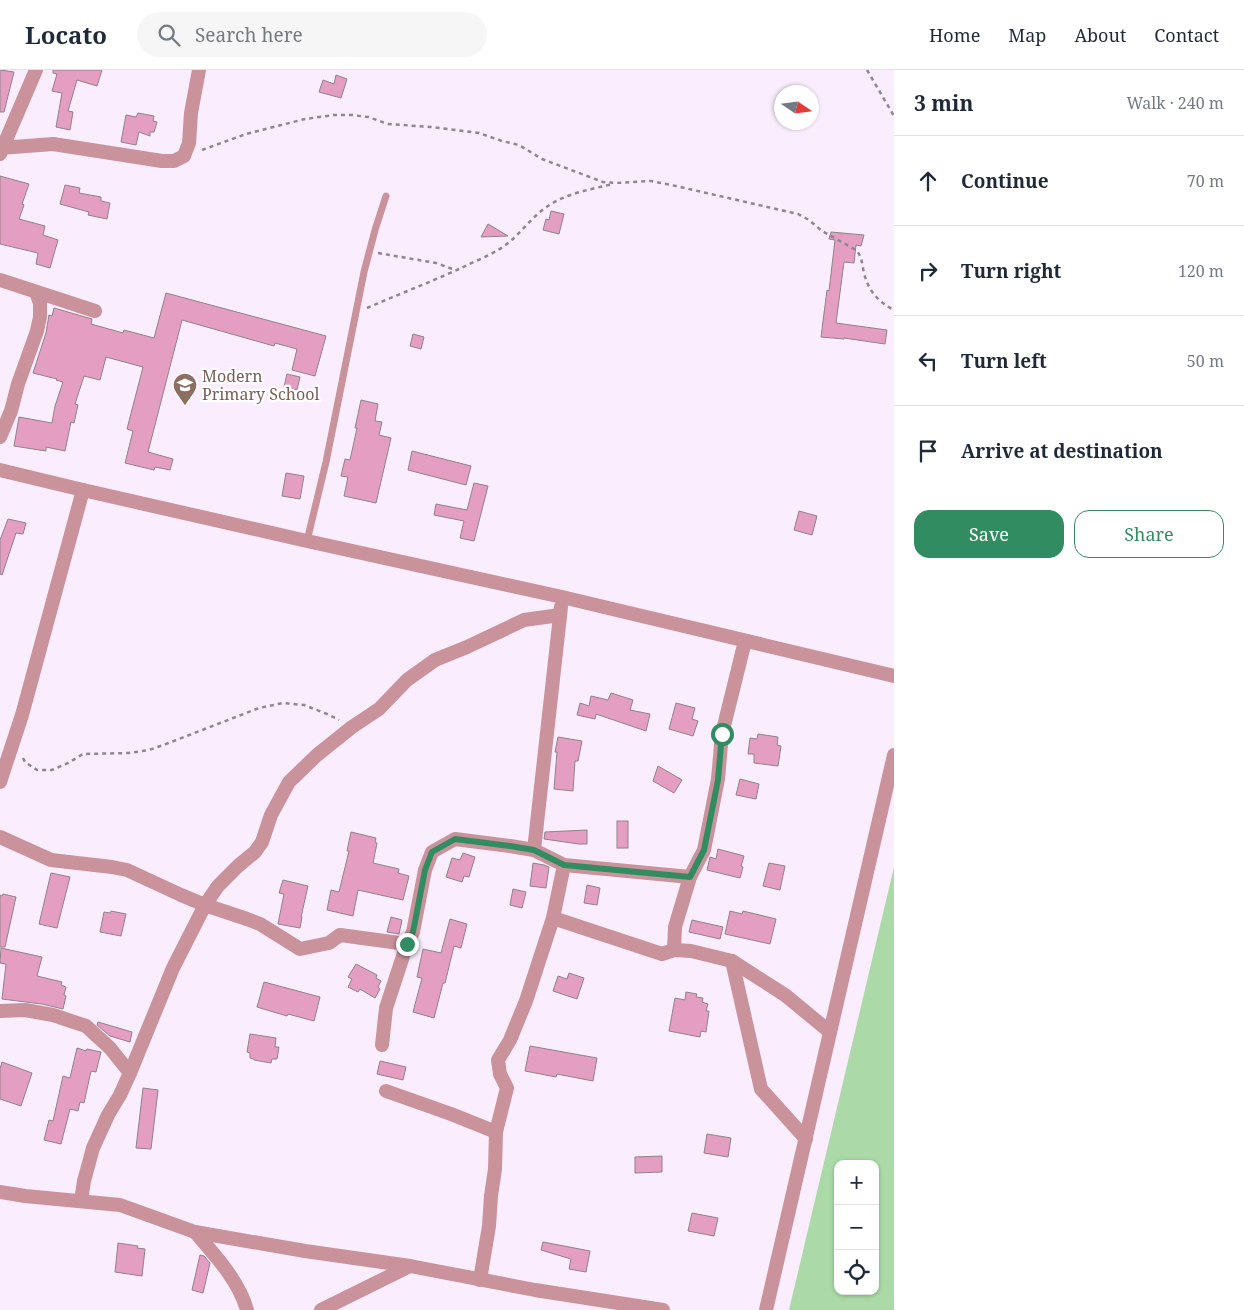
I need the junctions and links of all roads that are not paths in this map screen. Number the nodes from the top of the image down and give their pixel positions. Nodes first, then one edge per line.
1 (36, 70) edge
2 (199, 70) edge
3 (1, 150) edge
4 (386, 196) dead end
5 (0, 280) edge
6 (36, 292) junction
7 (95, 311) dead end
8 (0, 437) edge
9 (0, 470) edge
10 (83, 490) junction
11 (307, 541) junction
12 (562, 597) junction
13 (560, 615) junction
14 (744, 641) junction
15 (894, 676) edge
16 (894, 755) edge
17 (0, 782) edge
18 (0, 837) edge
19 (534, 850) junction
20 (564, 865) junction
21 (690, 877) junction
22 (205, 905) junction
23 (553, 918) junction
24 (407, 944) junction
25 (674, 950) junction
26 (732, 961) junction
27 (0, 1011) edge
28 (830, 1032) junction
29 (382, 1046) dead end
30 (130, 1073) junction
31 (386, 1091) dead end
32 (496, 1132) junction
33 (806, 1139) junction
34 (0, 1192) edge
35 (81, 1201) junction
36 (196, 1232) junction
37 (410, 1266) junction
38 (480, 1280) junction
39 (247, 1310) edge
40 (321, 1310) edge
41 (663, 1310) edge
42 (766, 1310) edge

1 - 3 street
2 - 3 street
4 - 11 lane
5 - 6 street
6 - 7 street
6 - 8 street
9 - 10 street
10 - 11 street
10 - 17 street
11 - 12 street
12 - 13 street
12 - 14 street
13 - 19 street
13 - 22 street
14 - 15 street
14 - 21 street
16 - 28 street
18 - 22 street
19 - 20 street
19 - 24 street
20 - 21 street
20 - 23 street
21 - 25 street
22 - 24 street
22 - 30 street
23 - 25 street
23 - 32 street
24 - 29 street
25 - 26 street
26 - 28 street
26 - 33 street
27 - 30 street
28 - 33 street
30 - 35 street
31 - 32 street
32 - 38 street
33 - 42 street
34 - 35 street
35 - 36 street
36 - 37 street
36 - 39 street
37 - 38 street
37 - 40 street
38 - 41 street

